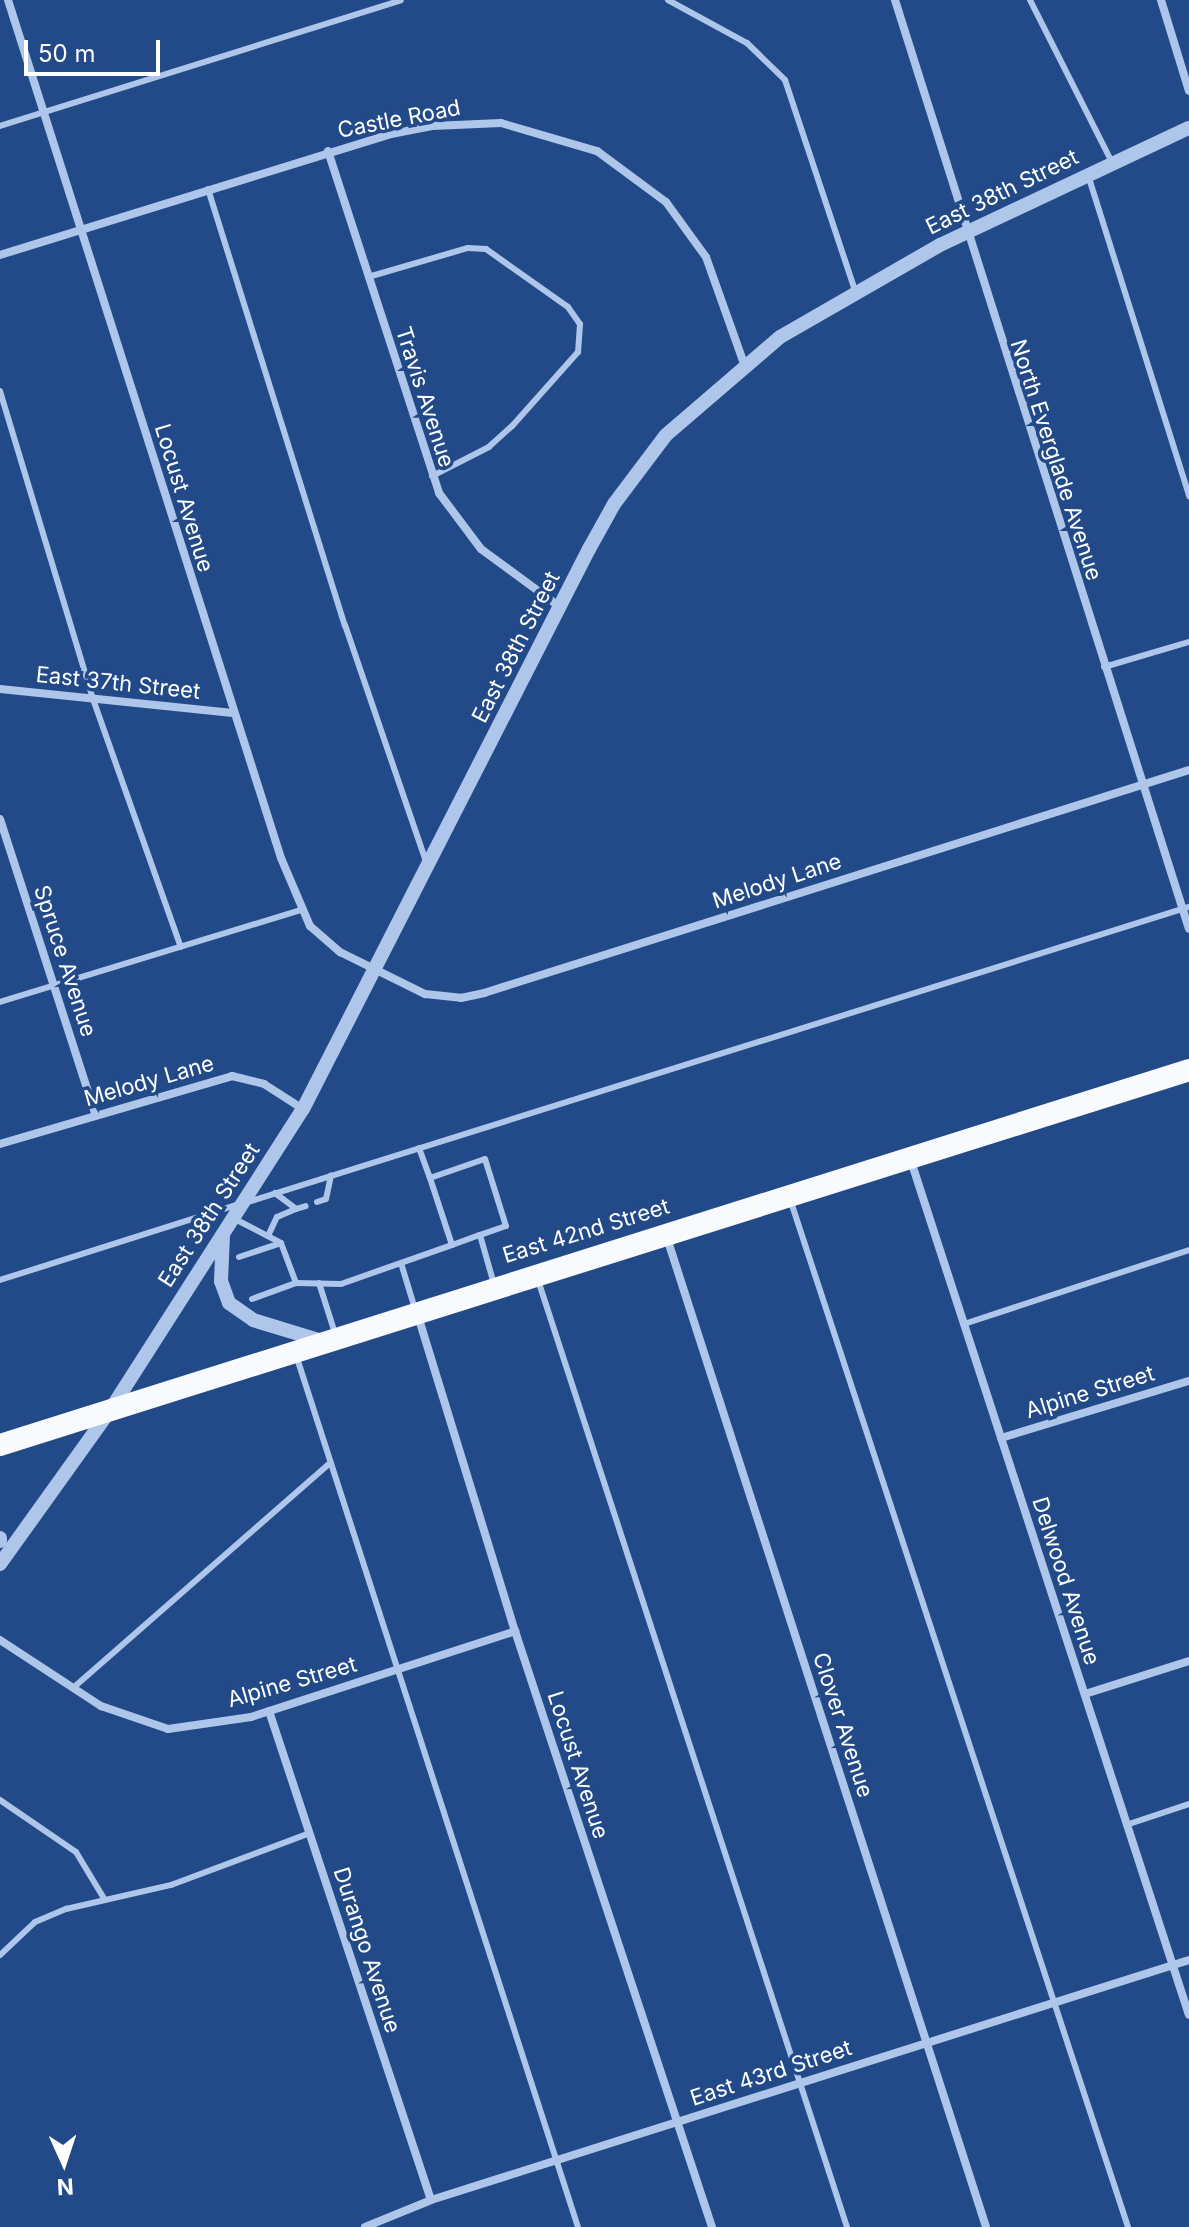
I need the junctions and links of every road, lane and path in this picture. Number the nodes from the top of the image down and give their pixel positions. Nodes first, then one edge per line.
1 (8, 0) edge
2 (401, 0) edge
3 (668, 0) edge
4 (895, 0) edge
5 (1030, 0) edge
6 (1161, 0) edge
7 (1189, 91) edge
8 (44, 112) junction
9 (0, 126) edge
10 (1189, 128) edge
11 (328, 151) junction
12 (1113, 164) junction
13 (1088, 175) junction
14 (208, 189) junction
15 (81, 229) junction
16 (965, 234) junction
17 (0, 255) edge
18 (368, 277) junction
19 (856, 293) junction
20 (744, 364) junction
21 (0, 391) edge
22 (432, 476) junction
23 (1189, 496) edge
24 (560, 607) junction
25 (1189, 642) edge
26 (1104, 667) junction
27 (0, 689) edge
28 (93, 699) junction
29 (233, 713) junction
30 (1189, 770) edge
31 (1142, 784) junction
32 (0, 819) edge
33 (429, 868) junction
34 (1186, 908) edge
35 (301, 910) junction
36 (1189, 929) edge
37 (181, 947) junction
38 (376, 972) junction
39 (54, 986) junction
40 (0, 1002) edge
41 (1189, 1070) edge
42 (303, 1109) junction
43 (95, 1114) junction
44 (0, 1144) edge
45 (419, 1148) junction
46 (910, 1157) junction
47 (331, 1176) junction
48 (430, 1178) junction
49 (275, 1193) junction
50 (789, 1195) junction
51 (317, 1202) dead end
52 (242, 1204) junction
53 (306, 1206) dead end
54 (296, 1209) junction
55 (233, 1218) junction
56 (223, 1233) junction
57 (665, 1234) junction
58 (480, 1235) junction
59 (268, 1236) junction
60 (281, 1243) junction
61 (452, 1245) junction
62 (1189, 1250) edge
63 (239, 1257) dead end
64 (401, 1263) junction
65 (536, 1274) junction
66 (0, 1280) edge
67 (296, 1283) junction
68 (319, 1283) junction
69 (495, 1287) junction
70 (252, 1299) dead end
71 (416, 1312) junction
72 (964, 1324) junction
73 (331, 1340) junction
74 (295, 1352) junction
75 (1189, 1381) edge
76 (109, 1412) junction
77 (1001, 1438) junction
78 (0, 1445) edge
79 (330, 1463) junction
80 (0, 1564) edge
81 (515, 1631) junction
82 (0, 1640) edge
83 (1189, 1661) edge
84 (396, 1670) junction
85 (73, 1688) junction
86 (1085, 1694) junction
87 (269, 1711) junction
88 (0, 1800) edge
89 (1189, 1804) edge
90 (1126, 1825) junction
91 (310, 1833) junction
92 (105, 1900) junction
93 (0, 1955) edge
94 (1189, 1960) edge
95 (1173, 1965) junction
96 (1051, 2003) junction
97 (1189, 2015) edge
98 (927, 2043) junction
99 (801, 2083) junction
100 (679, 2122) junction
101 (557, 2160) junction
102 (431, 2200) junction
103 (365, 2227) edge
104 (578, 2227) edge
105 (712, 2227) edge
106 (847, 2227) edge
107 (986, 2227) edge
108 (1128, 2227) edge

1 - 8 street, Locust Avenue
2 - 8 lane
3 - 19 lane
4 - 16 street, North Everglade Avenue
5 - 12 lane
6 - 7 street
8 - 9 lane
8 - 15 street, Locust Avenue
10 - 12 street, East 38th Street
11 - 14 street, Castle Road
11 - 18 street, Travis Avenue
11 - 20 street, Castle Road
12 - 13 street, East 38th Street
13 - 16 street, East 38th Street
13 - 23 lane
14 - 15 street, Castle Road
14 - 33 lane
15 - 17 street, Castle Road
15 - 29 street, Locust Avenue
16 - 19 street, East 38th Street
16 - 26 street, North Everglade Avenue
18 - 22 street, Travis Avenue
18 - 22 lane
19 - 20 street, East 38th Street
20 - 24 street, East 38th Street
21 - 28 lane
22 - 24 street, Travis Avenue
24 - 33 street, East 38th Street
25 - 26 lane
26 - 31 street, North Everglade Avenue
27 - 28 street, East 37th Street
28 - 29 street, East 37th Street
28 - 37 lane
29 - 35 street, Locust Avenue
30 - 31 street, Melody Lane
31 - 34 street, North Everglade Avenue
31 - 38 street, Melody Lane
32 - 39 street, Spruce Avenue
33 - 38 street, East 38th Street
34 - 36 street, North Everglade Avenue
34 - 45 lane
35 - 37 lane
35 - 38 street, Locust Avenue
37 - 39 lane
38 - 42 street, East 38th Street
39 - 40 lane
39 - 43 street, Spruce Avenue
41 - 46 highway, East 42nd Street
42 - 43 street, Melody Lane
42 - 52 street, East 38th Street
43 - 44 street, Melody Lane
45 - 47 lane
45 - 48 lane
46 - 50 highway, East 42nd Street
46 - 72 street, Delwood Avenue
47 - 49 lane
47 - 51 lane
48 - 58 lane
48 - 61 lane
49 - 52 lane
49 - 54 lane
50 - 57 highway, East 42nd Street
50 - 96 lane
52 - 55 street, East 38th Street
52 - 66 lane
53 - 54 lane
54 - 59 lane
55 - 56 street, East 38th Street
55 - 59 lane
56 - 73 street
56 - 76 street, East 38th Street
57 - 65 highway, East 42nd Street
57 - 98 street, Clover Avenue
58 - 61 lane
58 - 69 lane
59 - 60 lane
60 - 63 lane
60 - 67 lane
61 - 64 lane
62 - 72 lane
64 - 68 lane
64 - 71 lane
65 - 69 highway, East 42nd Street
65 - 99 lane
67 - 68 lane
67 - 70 lane
68 - 73 lane
69 - 71 highway, East 42nd Street
71 - 73 highway, East 42nd Street
71 - 81 street, Locust Avenue
72 - 77 street, Delwood Avenue
73 - 74 highway, East 42nd Street
74 - 76 highway, East 42nd Street
74 - 79 lane
75 - 77 street, Alpine Street
76 - 78 highway, East 42nd Street
76 - 80 street, East 38th Street
77 - 86 street, Delwood Avenue
79 - 84 lane
79 - 85 lane
81 - 84 street, Alpine Street
81 - 100 street, Locust Avenue
82 - 85 street, Alpine Street
83 - 86 street
84 - 87 street, Alpine Street
84 - 101 lane
85 - 87 street, Alpine Street
86 - 90 street, Delwood Avenue
87 - 91 street, Durango Avenue
88 - 92 lane
89 - 90 lane
90 - 95 street, Delwood Avenue
91 - 92 lane
91 - 102 street, Durango Avenue
92 - 93 lane
94 - 95 street, East 43rd Street
95 - 96 street, East 43rd Street
95 - 97 street, Delwood Avenue
96 - 98 street, East 43rd Street
96 - 108 lane
98 - 99 street, East 43rd Street
98 - 107 street, Clover Avenue
99 - 100 street, East 43rd Street
99 - 106 lane
100 - 101 street, East 43rd Street
100 - 105 street, Locust Avenue
101 - 102 street, East 43rd Street
101 - 104 lane
102 - 103 street, East 43rd Street

